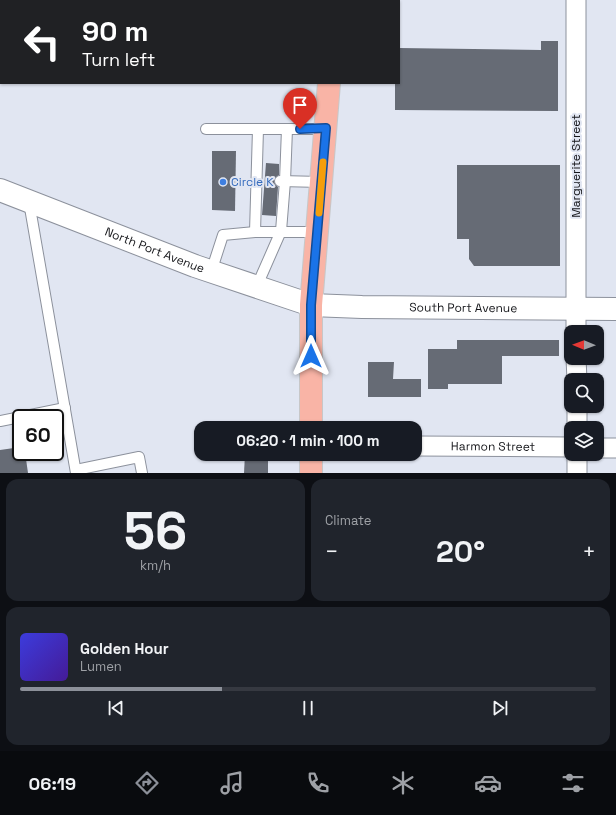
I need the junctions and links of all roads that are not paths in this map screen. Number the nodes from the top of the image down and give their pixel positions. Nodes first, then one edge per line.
1 (576, 0) edge
2 (329, 84) edge
3 (326, 128) junction
4 (206, 129) dead end
5 (258, 129) junction
6 (287, 129) junction
7 (282, 181) junction
8 (321, 182) junction
9 (0, 190) edge
10 (29, 202) junction
11 (281, 231) junction
12 (255, 232) junction
13 (317, 232) junction
14 (211, 272) junction
15 (256, 288) junction
16 (311, 305) junction
17 (576, 309) junction
18 (616, 309) edge
19 (576, 325) edge
20 (65, 408) junction
21 (0, 421) edge
22 (311, 421) edge
23 (422, 446) edge
24 (564, 447) edge
25 (604, 448) edge
26 (616, 448) edge
27 (311, 461) edge
28 (577, 461) edge
29 (76, 471) edge
30 (142, 473) edge
31 (311, 473) edge
32 (577, 473) edge

1 - 17 street, Marguerite Street
2 - 3 main road
3 - 6 lane
3 - 8 main road
4 - 5 lane
5 - 6 lane
5 - 12 lane
6 - 7 lane
7 - 8 lane
7 - 11 lane
8 - 13 main road
9 - 10 main road, North Port Avenue
10 - 14 main road, North Port Avenue
10 - 20 lane
11 - 12 lane
11 - 13 lane
11 - 15 lane
12 - 14 lane
13 - 16 main road
14 - 15 main road, North Port Avenue
15 - 16 main road, North Port Avenue
16 - 17 main road, South Port Avenue
16 - 22 main road
17 - 18 main road, South Port Avenue
17 - 19 street, Marguerite Street
20 - 21 lane
20 - 29 lane
23 - 24 street, Harmon Street
25 - 26 street
27 - 31 main road
28 - 32 street
29 - 30 lane

